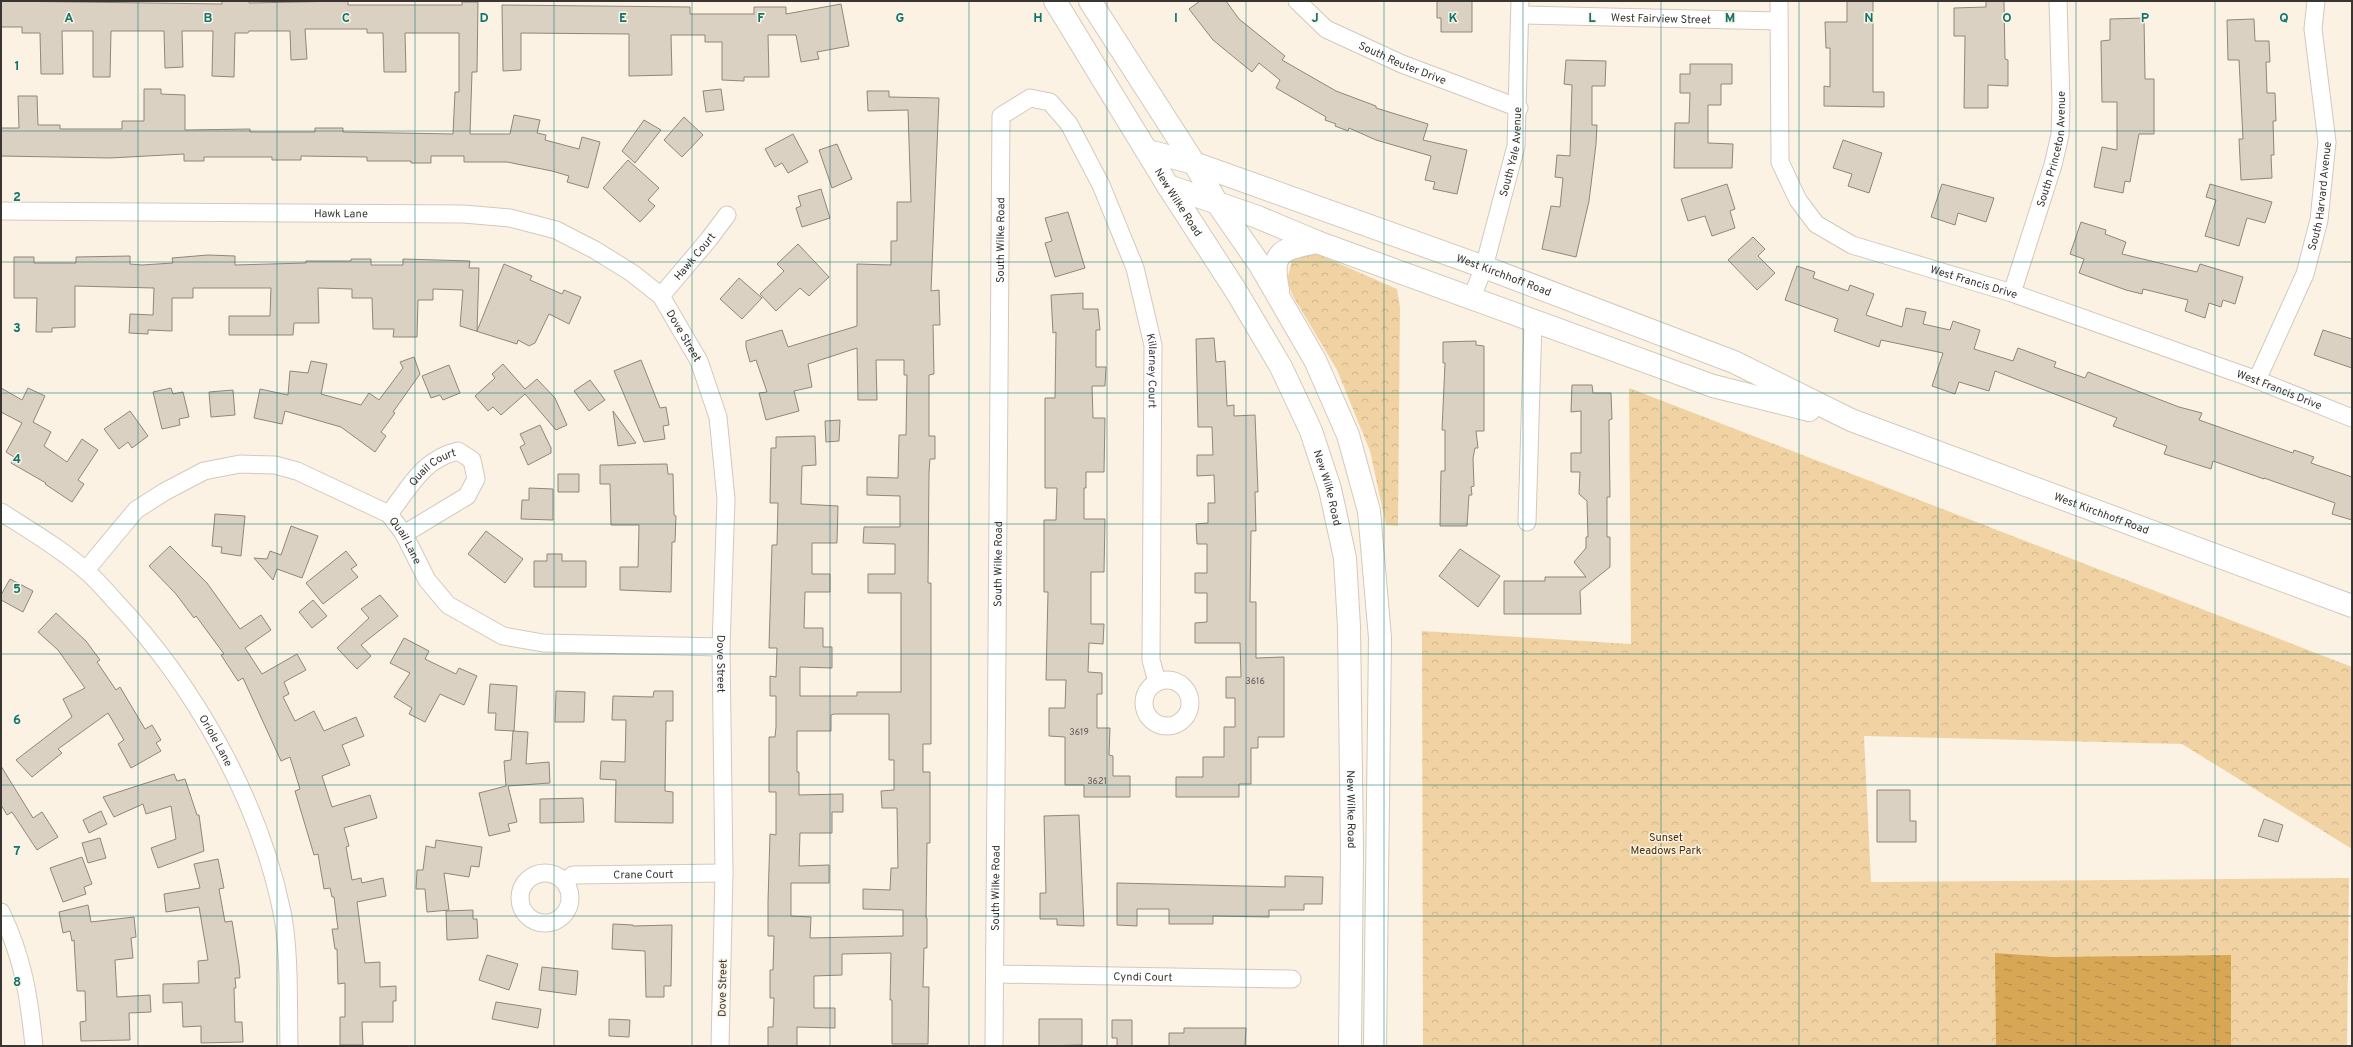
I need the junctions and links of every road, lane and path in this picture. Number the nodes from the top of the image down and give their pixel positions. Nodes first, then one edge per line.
1 (1055, 1) edge
2 (1090, 1) edge
3 (1297, 1) edge
4 (1779, 1) edge
5 (2058, 1) edge
6 (2316, 1) edge
7 (1520, 8) edge
8 (1778, 22) junction
9 (1030, 98) joint
10 (1519, 108) junction
11 (1148, 151) junction
12 (1194, 163) junction
13 (1168, 186) junction
14 (1217, 203) junction
15 (1, 211) edge
16 (727, 215) dead end
17 (1317, 242) junction
18 (1484, 267) junction
19 (2012, 293) junction
20 (661, 296) junction
21 (1279, 297) junction
22 (1472, 297) junction
23 (1533, 321) junction
24 (2257, 380) junction
25 (2352, 418) edge
26 (1850, 420) junction
27 (1, 512) edge
28 (389, 514) junction
29 (1527, 522) dead end
30 (404, 534) junction
31 (86, 570) junction
32 (2352, 606) edge
33 (721, 647) junction
34 (1157, 682) dead end
35 (724, 873) junction
36 (565, 882) dead end
37 (1, 912) edge
38 (995, 974) junction
39 (1292, 979) dead end
40 (34, 1046) edge
41 (289, 1046) edge
42 (720, 1046) edge
43 (994, 1046) edge
44 (1350, 1046) edge
45 (1375, 1046) edge

1 - 11 main road, New Wilke Road
2 - 12 main road
3 - 10 street, South Reuter Drive
4 - 8 street, West Francis Drive
5 - 19 street, South Princeton Avenue
6 - 24 street, South Harvard Avenue
7 - 8 street, West Fairview Street
7 - 10 street, South Yale Avenue
8 - 19 street, West Francis Drive
9 - 34 street, Killarney Court
9 - 38 street, South Wilke Road
10 - 18 street, South Yale Avenue
11 - 12 main road, West Kirchhoff Road
11 - 13 main road, New Wilke Road
12 - 14 main road
12 - 18 main road, West Kirchhoff Road
13 - 14 main road, West Kirchhoff Road
13 - 44 main road, New Wilke Road
14 - 17 main road, West Kirchhoff Road
14 - 21 main road
15 - 20 street, Hawk Lane
16 - 20 street, Hawk Court
17 - 21 main road
17 - 22 main road, West Kirchhoff Road
18 - 22 street, South Yale Avenue
18 - 26 main road, West Kirchhoff Road
19 - 24 street, West Francis Drive
20 - 33 street, Dove Street
21 - 45 main road
22 - 23 main road, West Kirchhoff Road
23 - 26 main road, West Kirchhoff Road
23 - 29 street
24 - 25 street, West Francis Drive
26 - 32 main road, West Kirchhoff Road
27 - 31 street, Oriole Lane
28 - 30 street, Quail Lane
28 - 30 street, Quail Court
28 - 31 street, Quail Lane
30 - 33 street, Quail Lane
31 - 41 street, Oriole Lane
33 - 35 street, Dove Street
35 - 36 street, Crane Court
35 - 42 street, Dove Street
37 - 40 street
38 - 39 street, Cyndi Court
38 - 43 street, South Wilke Road

